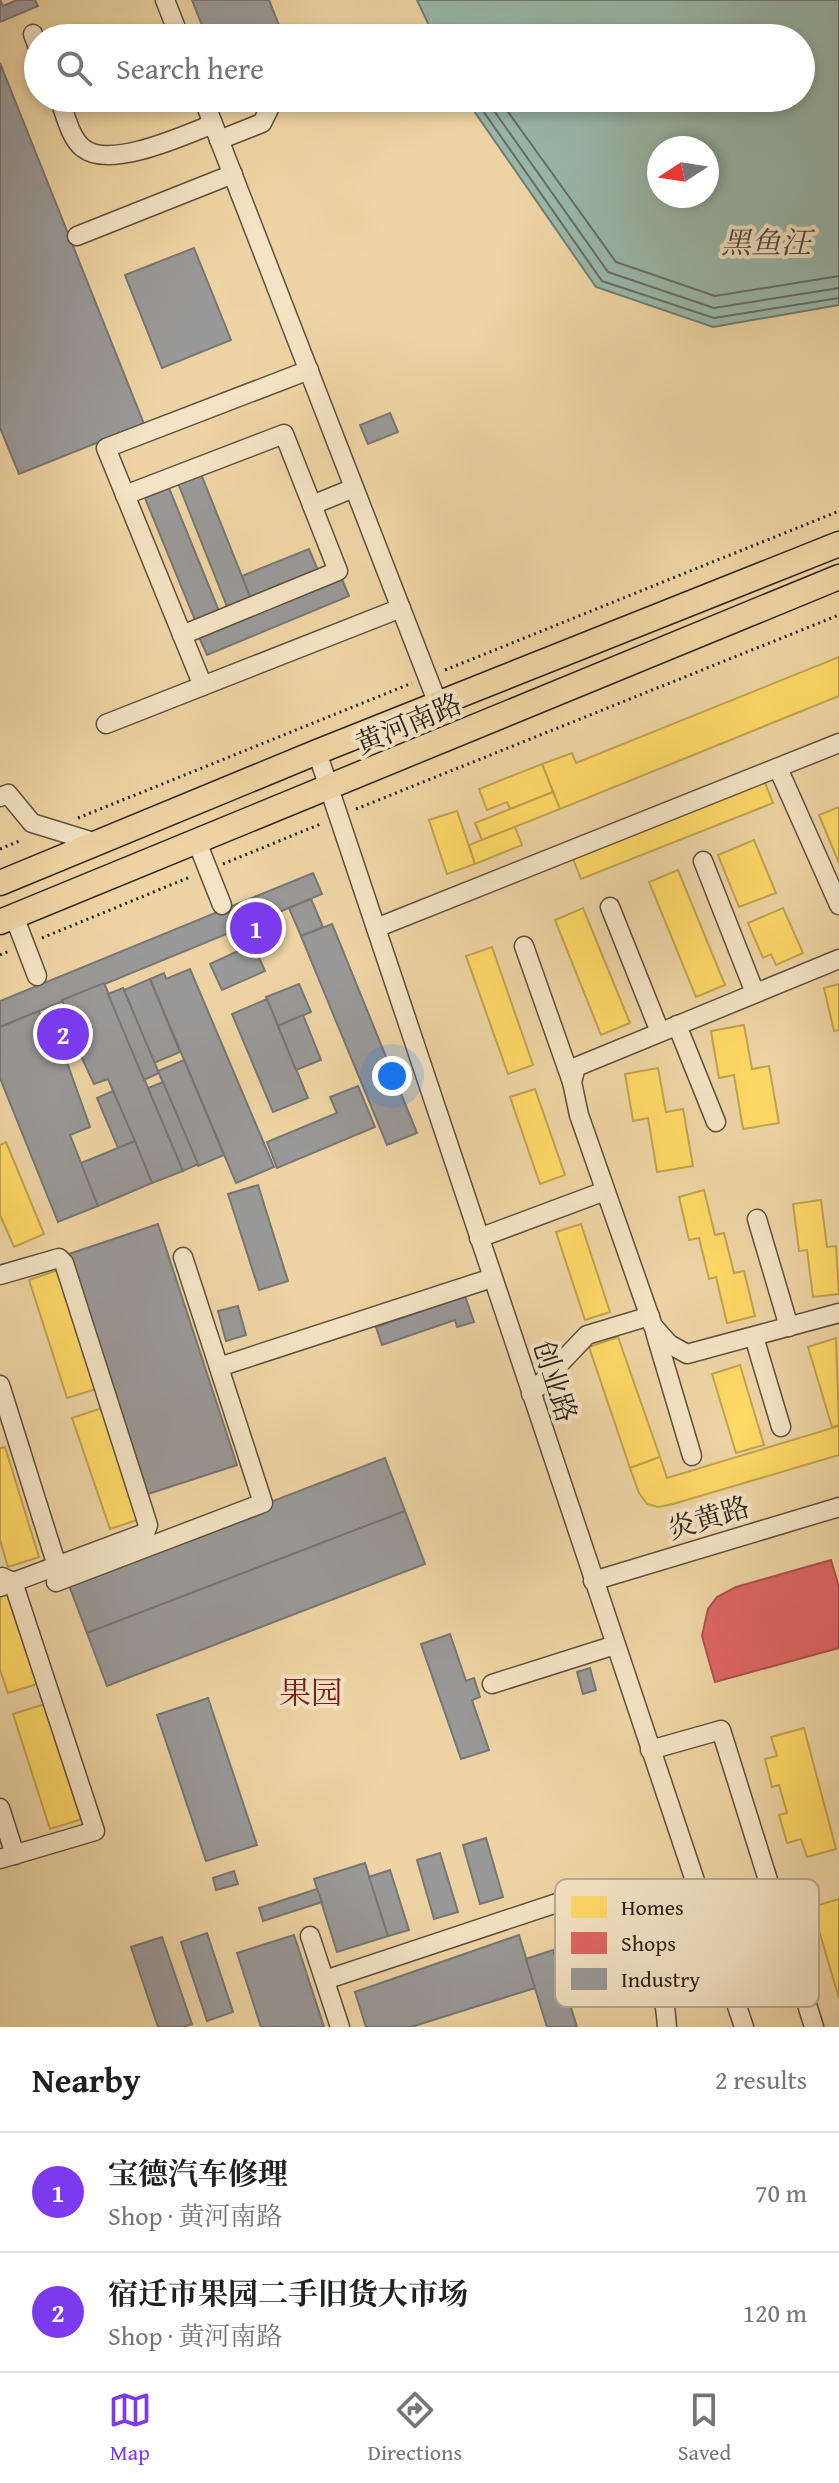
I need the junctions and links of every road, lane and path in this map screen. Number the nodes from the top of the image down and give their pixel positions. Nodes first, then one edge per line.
1 (165, 0) edge
2 (174, 24) edge
3 (65, 112) edge
4 (208, 112) edge
5 (268, 112) edge
6 (216, 132) junction
7 (233, 174) junction
8 (77, 236) dead end
9 (309, 370) junction
10 (354, 488) junction
11 (125, 495) junction
12 (312, 505) junction
13 (839, 544) edge
14 (839, 577) edge
15 (401, 608) junction
16 (839, 615) edge
17 (182, 635) junction
18 (203, 686) junction
19 (438, 704) junction
20 (106, 724) dead end
21 (839, 743) edge
22 (317, 752) junction
23 (778, 768) junction
24 (330, 788) junction
25 (0, 797) edge
26 (339, 816) junction
27 (197, 842) junction
28 (97, 843) junction
29 (703, 861) dead end
30 (208, 870) junction
31 (0, 883) edge
32 (222, 905) dead end
33 (839, 905) edge
34 (610, 907) dead end
35 (7, 919) edge
36 (376, 928) junction
37 (25, 944) junction
38 (524, 946) dead end
39 (0, 955) edge
40 (839, 959) edge
41 (37, 976) dead end
42 (755, 993) junction
43 (668, 1029) junction
44 (572, 1082) junction
45 (716, 1122) dead end
46 (605, 1191) junction
47 (757, 1219) dead end
48 (479, 1238) junction
49 (183, 1257) dead end
50 (0, 1275) edge
51 (492, 1278) junction
52 (839, 1313) edge
53 (652, 1321) junction
54 (789, 1327) junction
55 (754, 1337) junction
56 (219, 1367) junction
57 (0, 1385) edge
58 (531, 1394) junction
59 (781, 1427) dead end
60 (692, 1456) dead end
61 (839, 1507) edge
62 (56, 1574) junction
63 (593, 1581) junction
64 (4, 1582) edge
65 (615, 1645) junction
66 (492, 1684) dead end
67 (650, 1750) junction
68 (0, 1808) edge
69 (8, 1857) edge
70 (694, 1879) edge
71 (768, 1879) edge
72 (555, 1904) edge
73 (310, 1936) dead end
74 (325, 1980) junction
75 (664, 2007) edge
76 (737, 2007) edge
77 (808, 2007) edge
78 (340, 2027) edge
79 (667, 2027) edge
80 (744, 2027) edge
81 (814, 2027) edge

1 - 2 street
3 - 6 street
4 - 6 street
5 - 6 street
6 - 7 street
7 - 8 street
7 - 9 street
9 - 10 street
9 - 11 street
10 - 12 street
10 - 15 street
11 - 12 street
11 - 17 street
12 - 17 street
13 - 19 main road, 黄河南路
14 - 24 main road, 黄河南路
15 - 18 street
15 - 19 street
16 - 26 path
17 - 18 street
18 - 20 street
19 - 22 main road, 黄河南路
21 - 23 street
22 - 24 street, 创业路
22 - 28 main road, 黄河南路
23 - 33 street
23 - 36 street
24 - 26 street, 创业路
24 - 27 main road, 黄河南路
25 - 28 street
26 - 30 path
26 - 36 street, 创业路
27 - 30 street
27 - 35 main road, 黄河南路
28 - 31 main road, 黄河南路
29 - 42 street
30 - 32 street
30 - 37 path
34 - 43 street
35 - 37 street
36 - 48 street, 创业路
37 - 39 path
37 - 41 street
38 - 44 street
40 - 42 street
42 - 43 street
43 - 44 street
43 - 45 street
44 - 46 street
46 - 48 street
46 - 53 street
47 - 54 street
48 - 51 street, 创业路
49 - 56 street
50 - 62 street
51 - 56 street
51 - 58 street, 创业路
52 - 54 street
53 - 55 street
53 - 58 street
53 - 60 street
54 - 55 street
55 - 59 street
56 - 62 street
57 - 62 street
58 - 63 street, 创业路
61 - 63 street, 炎黄路
62 - 64 street
63 - 65 street, 创业路
64 - 69 street
65 - 66 street
65 - 67 street, 创业路
67 - 70 street, 创业路
67 - 71 street
68 - 69 street
72 - 74 street
73 - 74 street
74 - 78 street
75 - 79 street
76 - 80 street, 创业路
77 - 81 street

